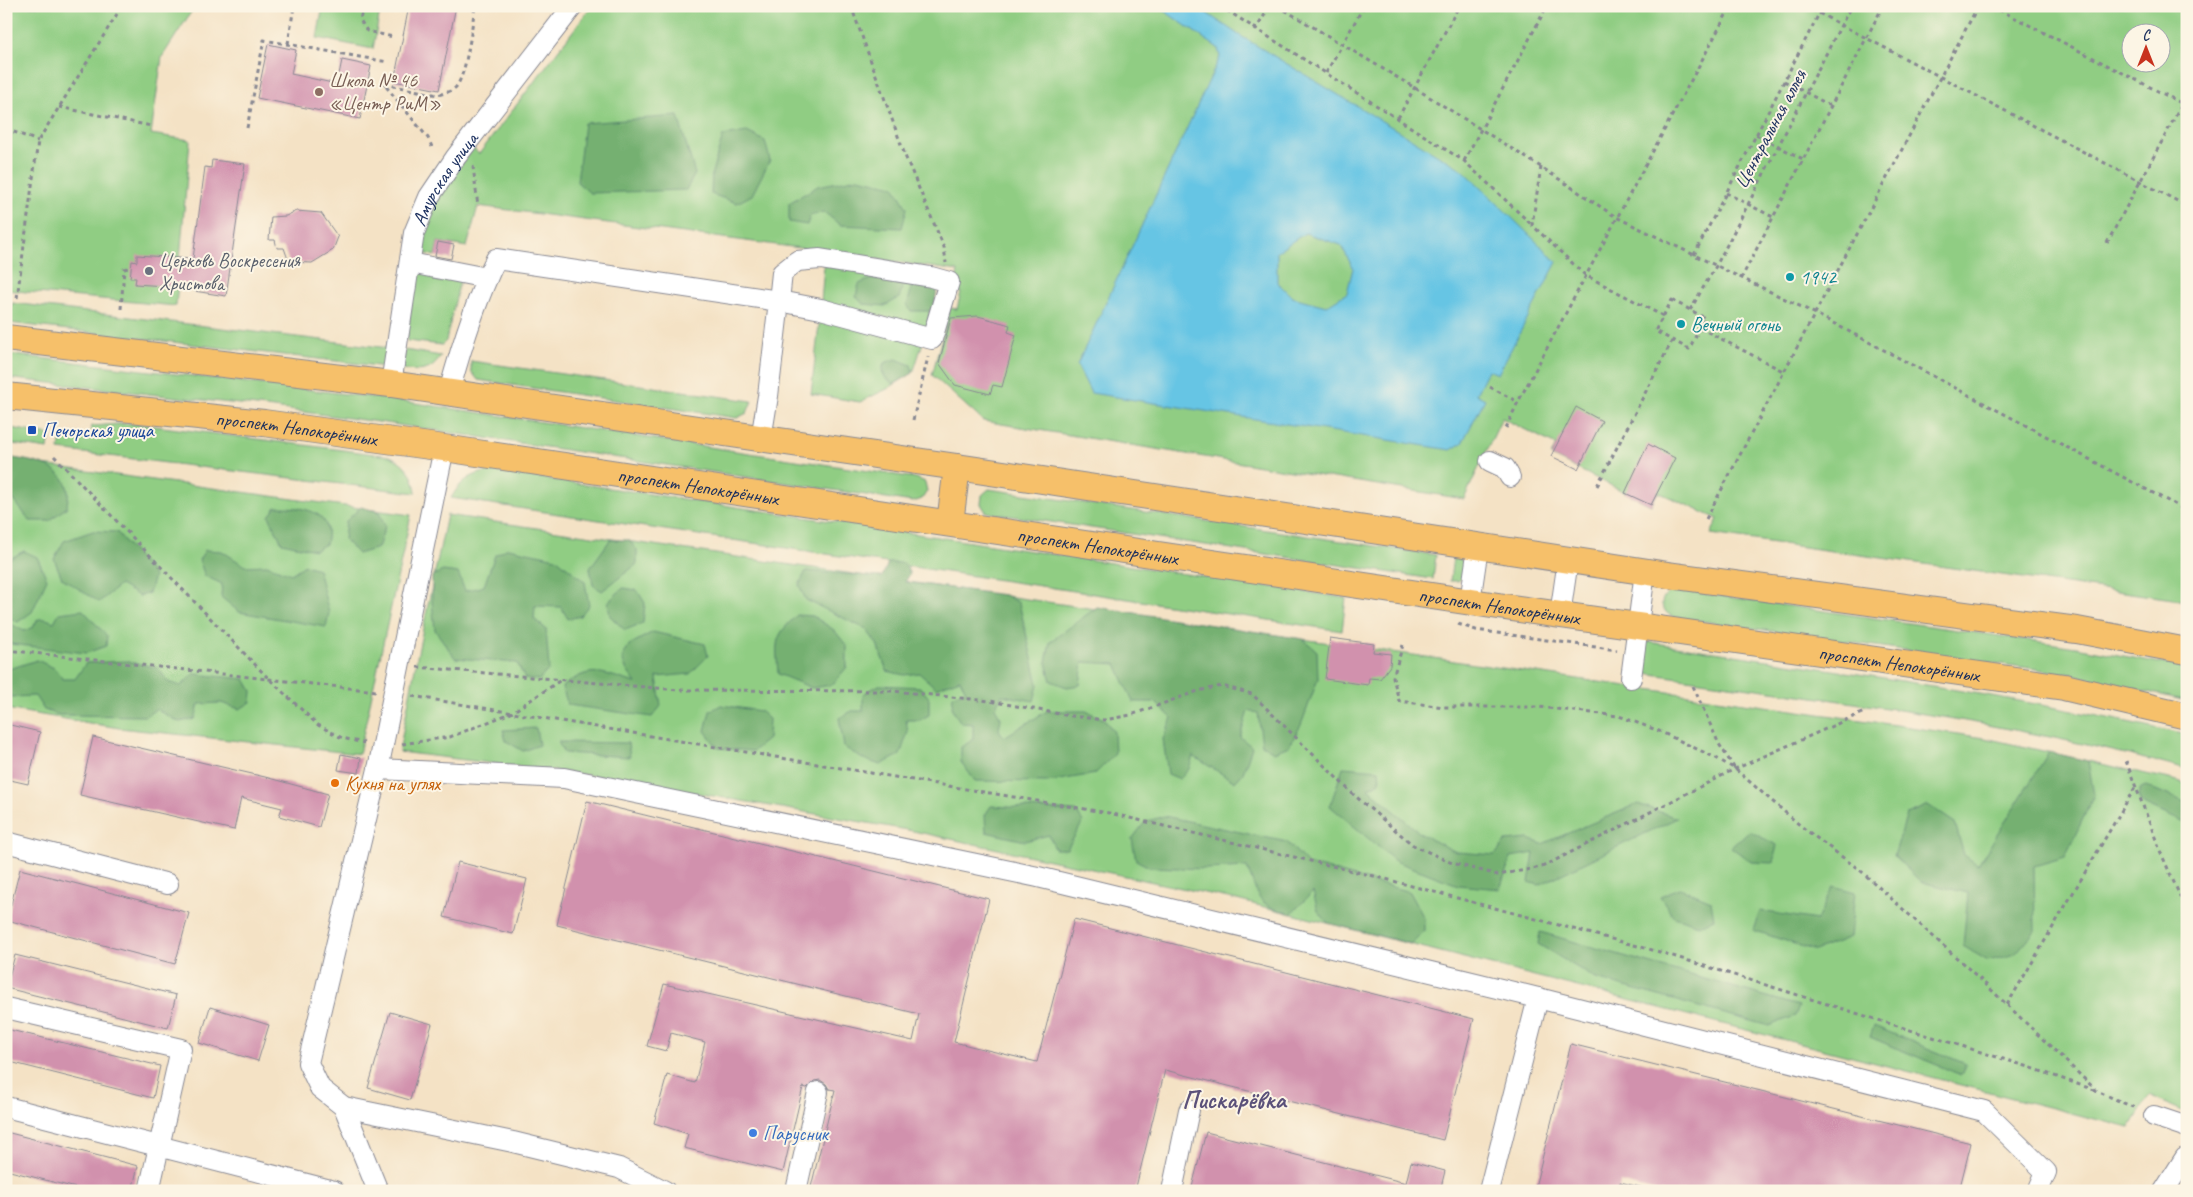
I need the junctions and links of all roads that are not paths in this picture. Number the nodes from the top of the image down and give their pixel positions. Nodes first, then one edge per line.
1 (573, 6) edge
2 (410, 263) junction
3 (487, 278) junction
4 (779, 301) junction
5 (6, 338) edge
6 (391, 384) junction
7 (449, 392) junction
8 (6, 396) edge
9 (761, 439) junction
10 (444, 448) junction
11 (1490, 461) dead end
12 (957, 467) junction
13 (1510, 477) dead end
14 (950, 523) junction
15 (1478, 547) junction
16 (1568, 560) junction
17 (1645, 572) junction
18 (1470, 602) junction
19 (1560, 615) junction
20 (1638, 626) junction
21 (2187, 651) edge
22 (1631, 678) dead end
23 (2187, 716) edge
24 (378, 769) junction
25 (6, 842) edge
26 (168, 884) dead end
27 (1538, 998) junction
28 (6, 1008) edge
29 (818, 1092) dead end
30 (6, 1107) edge
31 (344, 1107) junction
32 (1189, 1110) dead end
33 (2154, 1116) road end
34 (2187, 1127) edge
35 (159, 1146) junction
36 (2187, 1158) edge
37 (149, 1191) edge
38 (334, 1191) edge
39 (378, 1191) edge
40 (665, 1191) edge
41 (796, 1191) edge
42 (1172, 1191) edge
43 (1489, 1191) edge
44 (2038, 1191) edge
45 (2164, 1191) edge

1 - 2 street, Амурская улица
2 - 3 street
2 - 6 street, Амурская улица
3 - 4 street
3 - 7 street
4 - 4 street
4 - 9 street
5 - 6 main road
6 - 7 main road
7 - 9 main road
8 - 10 main road, проспект Непокорённых
9 - 12 main road
10 - 14 main road, проспект Непокорённых
10 - 24 street
11 - 13 street
12 - 14 main road
12 - 15 main road
14 - 18 main road, проспект Непокорённых
15 - 16 main road
15 - 18 street
16 - 17 main road
16 - 19 street
17 - 20 street
17 - 21 main road
18 - 19 main road, проспект Непокорённых
19 - 20 main road, проспект Непокорённых
20 - 22 street
20 - 23 main road, проспект Непокорённых
24 - 27 street
24 - 31 street
25 - 26 street
27 - 43 street
27 - 44 street
28 - 35 street
29 - 41 street
30 - 35 street
31 - 39 street
31 - 40 street
32 - 42 street
33 - 34 street
35 - 37 street
35 - 38 street
36 - 45 street

